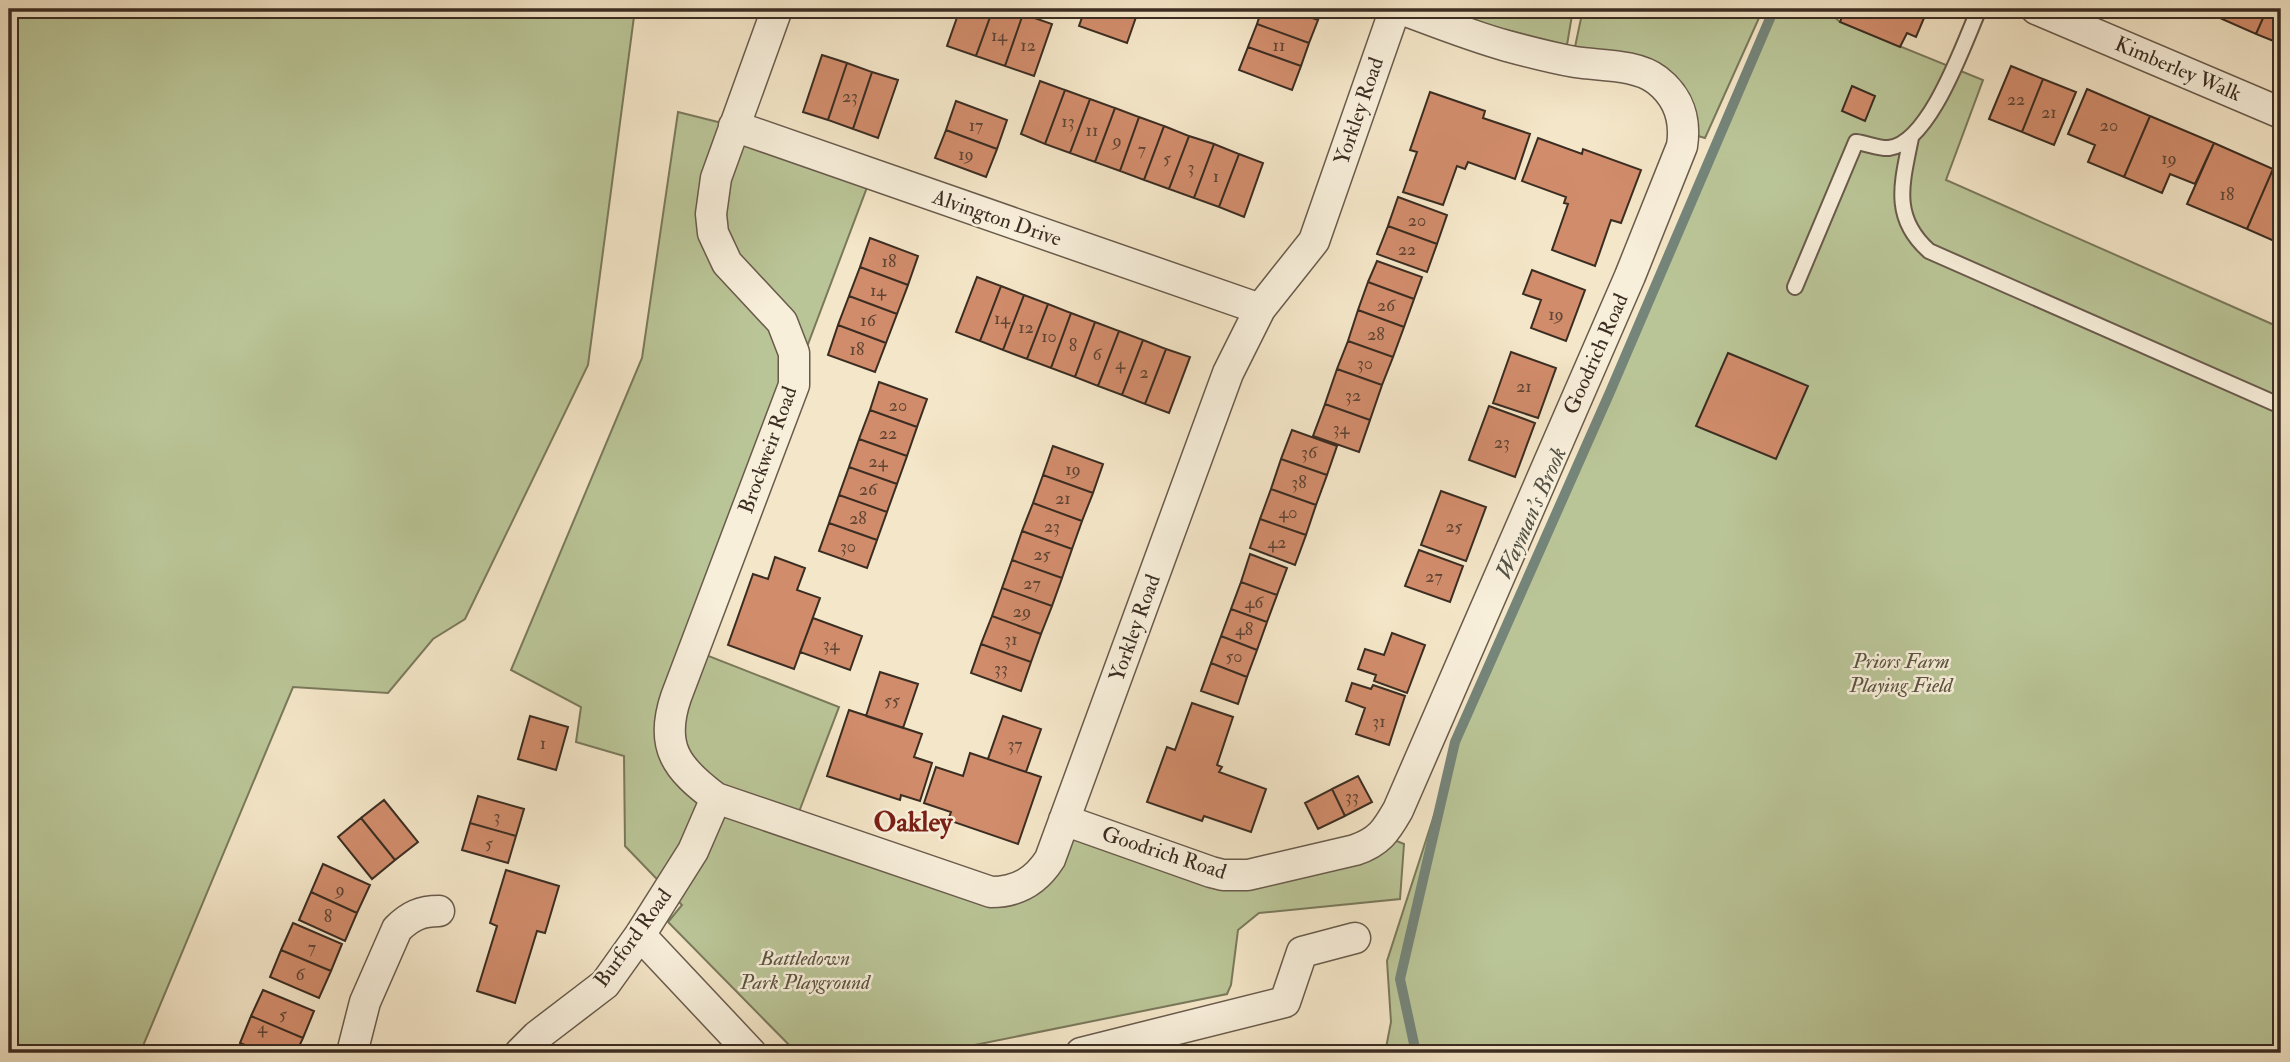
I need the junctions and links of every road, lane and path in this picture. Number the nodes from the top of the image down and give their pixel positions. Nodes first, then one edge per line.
1 (777, 9) edge
2 (1398, 9) edge
3 (1979, 9) edge
4 (2036, 9) edge
5 (2281, 113) edge
6 (734, 125) junction
7 (1911, 138) junction
8 (1795, 287) dead end
9 (1260, 309) junction
10 (2281, 406) edge
11 (673, 749) joint
12 (716, 798) junction
13 (1064, 820) junction
14 (439, 911) dead end
15 (640, 935) junction
16 (1355, 938) dead end
17 (352, 1053) edge
18 (520, 1053) edge
19 (751, 1053) edge
20 (1081, 1053) edge

1 - 6 street, Brockweir Road
2 - 9 street, Yorkley Road
2 - 13 street, Goodrich Road
3 - 7 lane
4 - 5 street, Kimberley Walk
6 - 9 street, Alvington Drive
6 - 11 street, Brockweir Road
7 - 8 lane
7 - 10 lane
9 - 13 street, Yorkley Road
11 - 12 street, Yorkley Road
12 - 13 street, Yorkley Road
12 - 15 street, Burford Road
14 - 17 street
15 - 18 street, Burford Road
15 - 19 street
16 - 20 street

